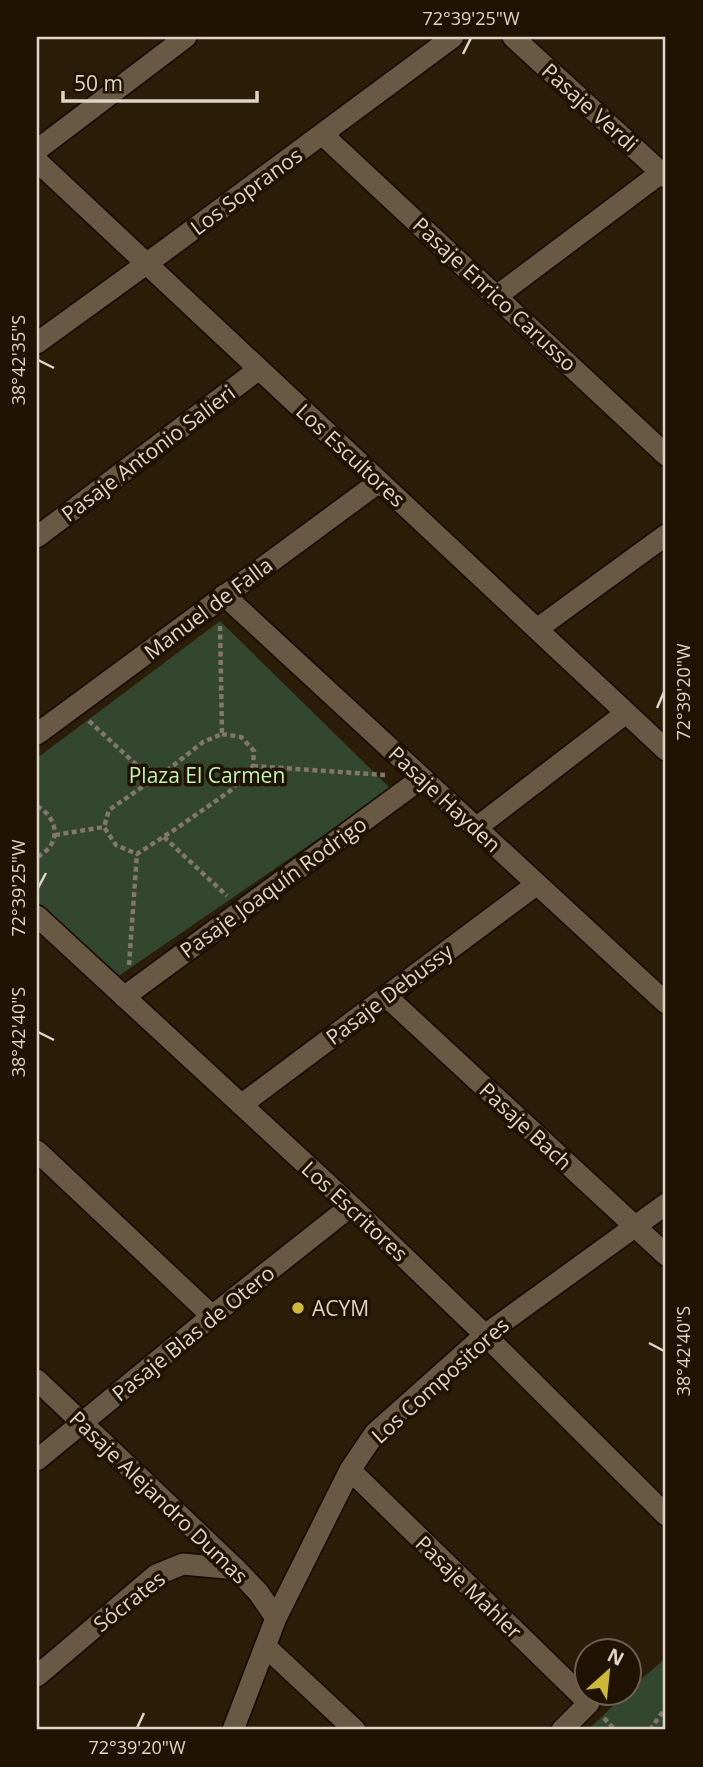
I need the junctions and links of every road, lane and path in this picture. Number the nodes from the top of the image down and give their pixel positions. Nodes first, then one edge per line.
1 (186, 37) edge
2 (453, 37) edge
3 (513, 37) edge
4 (323, 134) junction
5 (37, 150) edge
6 (37, 161) edge
7 (664, 175) edge
8 (146, 263) junction
9 (497, 296) junction
10 (37, 343) edge
11 (260, 369) junction
12 (666, 455) edge
13 (379, 482) junction
14 (666, 535) edge
15 (37, 537) edge
16 (224, 595) junction
17 (537, 629) junction
18 (73, 708) junction
19 (626, 713) junction
20 (37, 734) edge
21 (222, 734) junction
22 (666, 750) edge
23 (253, 765) junction
24 (422, 778) junction
25 (153, 780) junction
26 (37, 806) edge
27 (104, 827) junction
28 (476, 828) junction
29 (55, 835) junction
30 (164, 837) junction
31 (137, 854) junction
32 (37, 857) edge
33 (537, 884) junction
34 (244, 909) junction
35 (37, 916) edge
36 (386, 996) junction
37 (124, 997) junction
38 (666, 1003) edge
39 (241, 1105) junction
40 (37, 1151) edge
41 (666, 1204) edge
42 (351, 1206) junction
43 (635, 1226) junction
44 (666, 1255) edge
45 (212, 1316) junction
46 (485, 1335) junction
47 (37, 1380) edge
48 (83, 1423) junction
49 (37, 1460) edge
50 (350, 1470) junction
51 (666, 1515) edge
52 (236, 1569) junction
53 (276, 1618) junction
54 (265, 1646) junction
55 (37, 1676) edge
56 (666, 1707) edge
57 (233, 1730) edge
58 (355, 1730) edge
59 (562, 1730) edge
60 (650, 1730) edge

1 - 5 street
2 - 4 street, Los Sopranos
3 - 7 street, Pasaje Verdi
4 - 8 street, Los Sopranos
4 - 9 street, Pasaje Enrico Carusso
6 - 8 street, Los Escultores
7 - 9 street
8 - 10 street, Los Sopranos
8 - 11 street, Los Escultores
9 - 12 street, Pasaje Enrico Carusso
11 - 13 street, Los Escultores
11 - 15 street, Pasaje Antonio Salieri
13 - 16 street, Manuel de Falla
13 - 17 street, Los Escultores
14 - 17 street
16 - 18 street, Manuel de Falla
16 - 21 path
16 - 24 street, Pasaje Hayden
17 - 19 street, Los Escultores
18 - 20 street, Manuel de Falla
18 - 25 path
19 - 22 street, Los Escultores
19 - 28 street
21 - 23 path
21 - 25 path
23 - 24 path
23 - 30 path
24 - 28 street, Pasaje Hayden
24 - 34 street, Pasaje Joaquín Rodrigo
25 - 27 path
26 - 29 path
27 - 29 path
27 - 31 path
28 - 33 street, Pasaje Hayden
29 - 32 path
30 - 31 path
30 - 34 path
31 - 37 path
33 - 36 street, Pasaje Debussy
33 - 38 street, Pasaje Hayden
34 - 37 street, Pasaje Joaquín Rodrigo
35 - 37 street, Los Escritores
36 - 39 street, Pasaje Debussy
36 - 43 street, Pasaje Bach
37 - 39 street, Los Escritores
39 - 42 street, Los Escritores
40 - 45 street
41 - 43 street, Los Compositores
42 - 45 street, Pasaje Blas de Otero
42 - 46 street, Los Escritores
43 - 44 street, Pasaje Bach
43 - 46 street, Los Compositores
45 - 48 street, Pasaje Blas de Otero
46 - 50 street, Los Compositores
46 - 51 street, Los Escritores
47 - 48 street, Pasaje Alejandro Dumas
48 - 49 street, Pasaje Blas de Otero
48 - 52 street, Pasaje Alejandro Dumas
50 - 53 street, Los Compositores
50 - 59 street, Pasaje Mahler
52 - 53 street, Pasaje Alejandro Dumas
52 - 55 street, Sócrates
53 - 54 street, Los Compositores
54 - 57 street, Los Compositores
54 - 58 street
56 - 60 path

